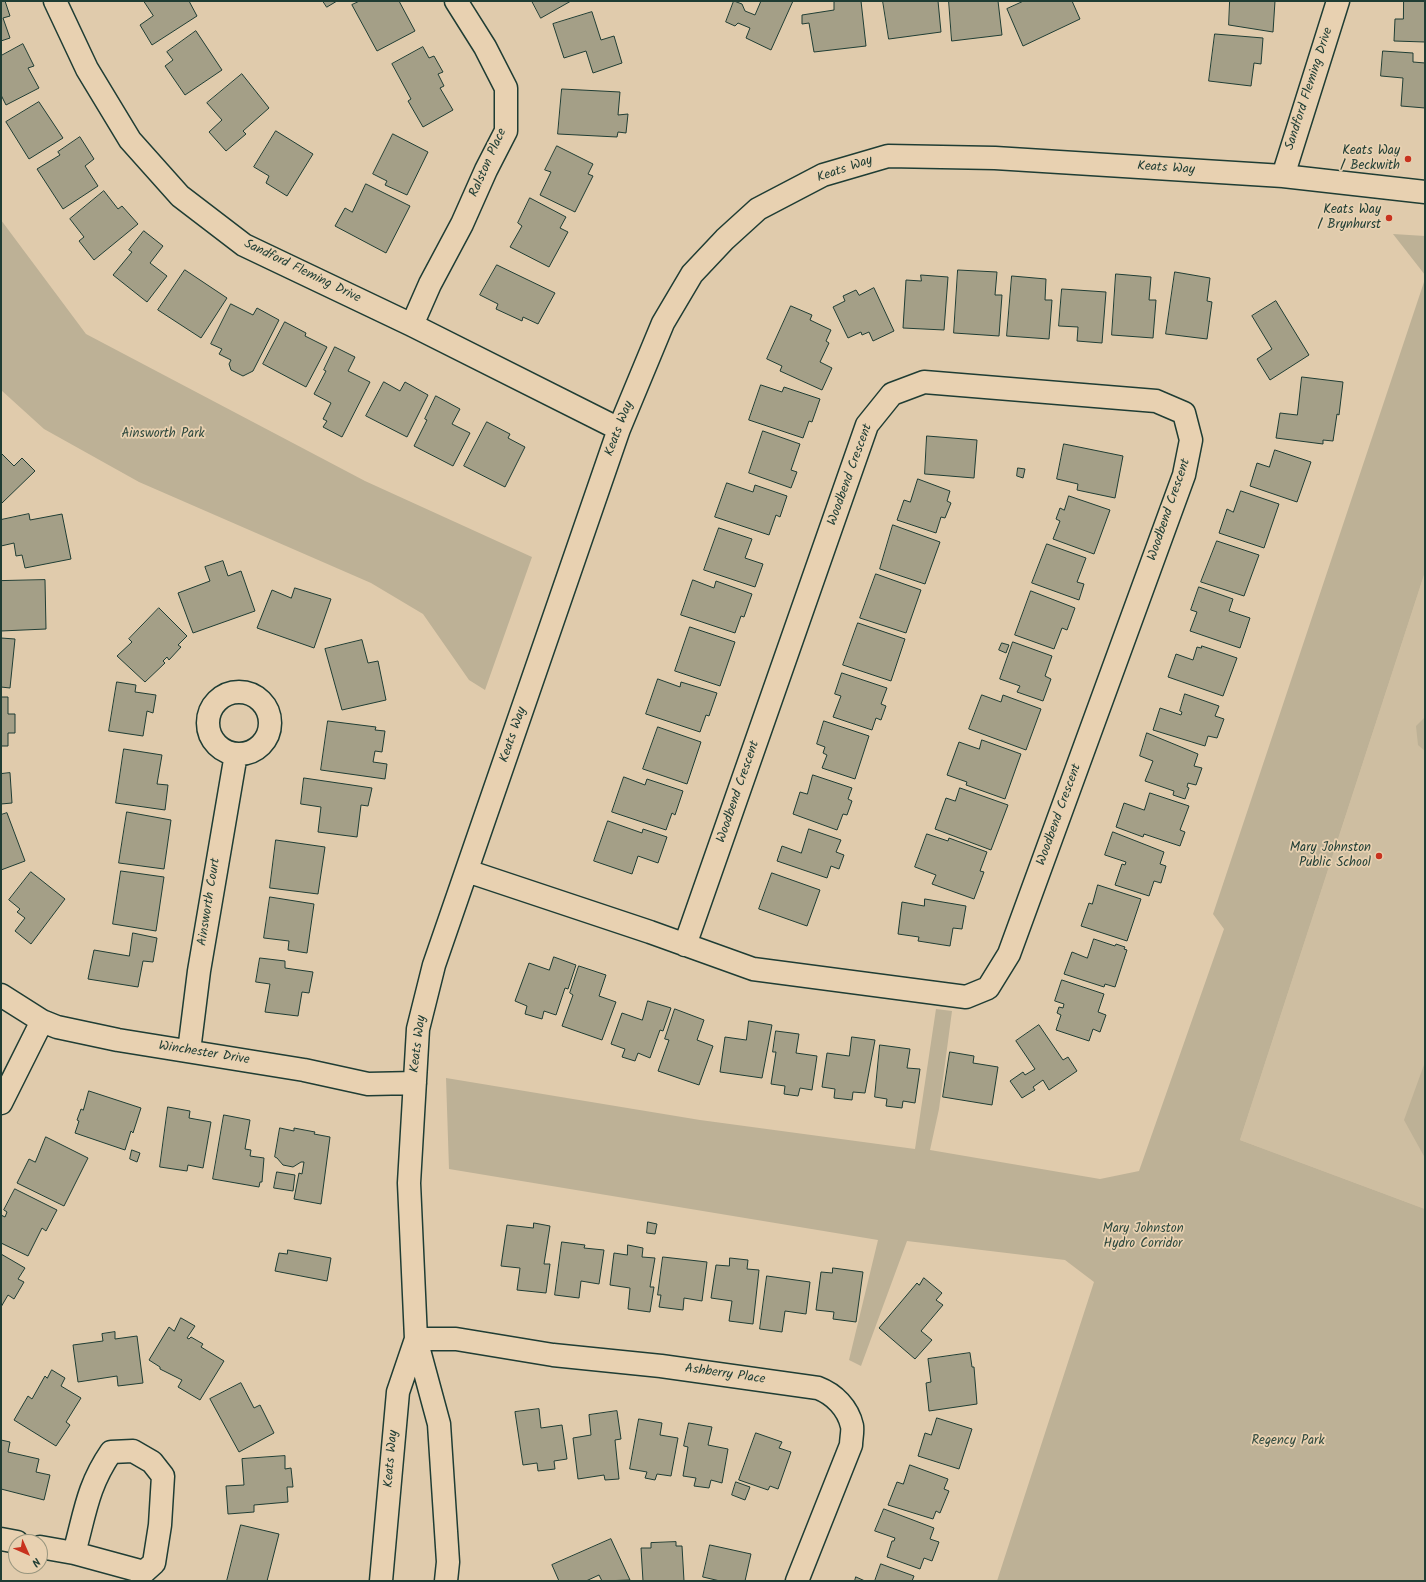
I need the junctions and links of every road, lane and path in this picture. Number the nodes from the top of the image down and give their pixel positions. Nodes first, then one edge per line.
1 (55, 1) edge
2 (456, 1) edge
3 (1338, 1) edge
4 (1283, 176) junction
5 (1425, 192) edge
6 (412, 325) junction
7 (619, 429) junction
8 (236, 754) dead end
9 (467, 871) junction
10 (685, 945) junction
11 (1, 995) edge
12 (42, 1021) junction
13 (189, 1051) junction
14 (415, 1082) junction
15 (1, 1102) edge
16 (416, 1339) junction
17 (48, 1548) edge
18 (74, 1553) junction
19 (381, 1581) edge
20 (446, 1581) edge
21 (797, 1581) edge

1 - 6 street, Sandford Fleming Drive
2 - 6 street, Ralston Place
3 - 4 street, Sandford Fleming Drive
4 - 5 street, Keats Way
4 - 7 street, Keats Way
6 - 7 street, Sandford Fleming Drive
7 - 9 street, Keats Way
8 - 13 street, Ainsworth Court
9 - 10 street, Woodbend Crescent
9 - 14 street, Keats Way
10 - 10 street, Woodbend Crescent
11 - 12 street, Winchester Drive
12 - 13 street, Winchester Drive
12 - 15 street
13 - 14 street, Winchester Drive
14 - 16 street, Keats Way
16 - 19 street, Keats Way
16 - 20 street, Keats Way
16 - 21 street, Ashberry Place
17 - 18 street
18 - 18 street

